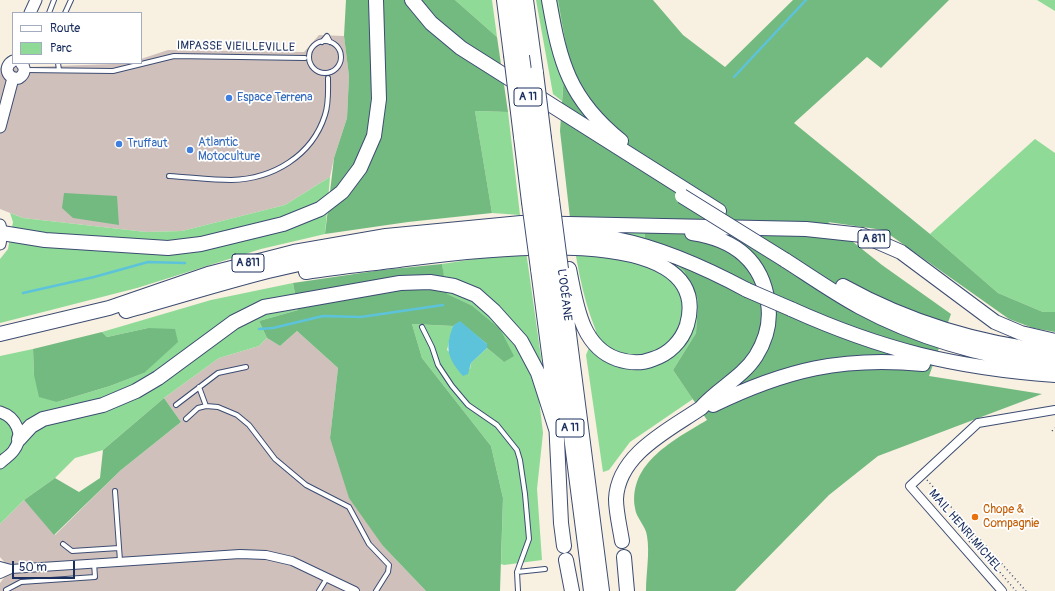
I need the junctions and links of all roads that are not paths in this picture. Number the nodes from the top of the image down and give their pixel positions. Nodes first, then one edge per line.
1 (36, 0) edge
2 (54, 0) edge
3 (71, 0) edge
4 (376, 0) edge
5 (403, 0) edge
6 (412, 0) edge
7 (504, 0) edge
8 (515, 0) edge
9 (526, 0) edge
10 (549, 0) edge
11 (30, 12) edge
12 (49, 12) edge
13 (66, 12) edge
14 (310, 54) junction
15 (517, 56) junction
16 (305, 58) junction
17 (12, 62) edge
18 (311, 63) junction
19 (58, 64) edge
20 (23, 67) edge
21 (59, 70) junction
22 (333, 71) junction
23 (324, 73) junction
24 (13, 78) junction
25 (328, 78) junction
26 (0, 127) edge
27 (533, 138) junction
28 (641, 162) junction
29 (169, 176) dead end
30 (686, 195) junction
31 (541, 201) junction
32 (665, 226) junction
33 (1, 234) edge
34 (787, 257) junction
35 (554, 268) junction
36 (208, 287) junction
37 (422, 327) dead end
38 (0, 334) edge
39 (1055, 341) edge
40 (0, 342) edge
41 (1055, 352) edge
42 (960, 365) junction
43 (1055, 366) edge
44 (246, 367) dead end
45 (1055, 375) edge
46 (199, 387) junction
47 (176, 405) dead end
48 (206, 406) junction
49 (701, 408) junction
50 (1055, 410) edge
51 (0, 411) edge
52 (186, 419) dead end
53 (557, 432) junction
54 (19, 439) junction
55 (2, 460) edge
56 (115, 491) dead end
57 (622, 541) dead end
58 (63, 544) dead end
59 (564, 546) dead end
60 (120, 548) junction
61 (624, 557) dead end
62 (566, 560) dead end
63 (120, 561) junction
64 (94, 563) junction
65 (0, 566) edge
66 (11, 569) junction
67 (545, 569) dead end
68 (517, 572) junction
69 (0, 574) edge
70 (327, 578) junction
71 (6, 590) dead end
72 (319, 591) edge
73 (355, 591) edge
74 (376, 591) edge
75 (518, 591) edge
76 (572, 591) edge
77 (591, 591) edge
78 (602, 591) edge
79 (627, 591) edge
80 (1002, 591) edge

1 - 11 main road
2 - 12 lane
3 - 13 lane
4 - 33 highway
5 - 30 highway
6 - 28 highway
7 - 15 highway
8 - 15 highway, L’OCÉANE / A 11
9 - 27 highway, L’OCÉANE / A 11, bridge
10 - 28 highway
14 - 16 lane
14 - 18 lane
14 - 22 lane
15 - 27 highway, L’OCÉANE / A 11, bridge
16 - 18 lane
16 - 21 lane, IMPASSE VIEILLEVILLE
17 - 24 main road
18 - 23 lane
19 - 21 lane
20 - 21 lane, IMPASSE VIEILLEVILLE
20 - 24 main road
22 - 23 lane
22 - 25 lane
23 - 25 lane
24 - 26 main road
25 - 29 lane
27 - 31 highway, L’OCÉANE / A 11
28 - 30 highway
30 - 34 highway, bridge
31 - 35 highway, L’OCÉANE / A 11, bridge
31 - 35 highway, L’OCÉANE / A 11, bridge
32 - 38 highway, A 811
32 - 39 highway, A 811
32 - 49 highway
34 - 41 highway
34 - 43 highway
35 - 36 highway
35 - 53 highway
35 - 77 highway, L’OCÉANE / A 11
35 - 78 highway, L’OCÉANE / A 11
36 - 40 highway, A 811
36 - 42 highway, A 811, bridge
37 - 68 lane
42 - 45 highway, A 811
42 - 49 highway
44 - 46 lane
46 - 47 lane
46 - 48 lane
48 - 52 lane
48 - 74 lane
49 - 57 highway
50 - 80 street, MAIL HENRI MICHEL
51 - 54 main road
53 - 54 highway
53 - 59 highway
54 - 55 main road
56 - 60 lane
58 - 60 lane
60 - 63 lane
61 - 79 highway
62 - 76 highway
63 - 64 street
63 - 70 street
64 - 66 street
64 - 71 lane
65 - 66 street
66 - 69 street
67 - 68 lane
68 - 75 lane
70 - 72 lane
70 - 73 street

